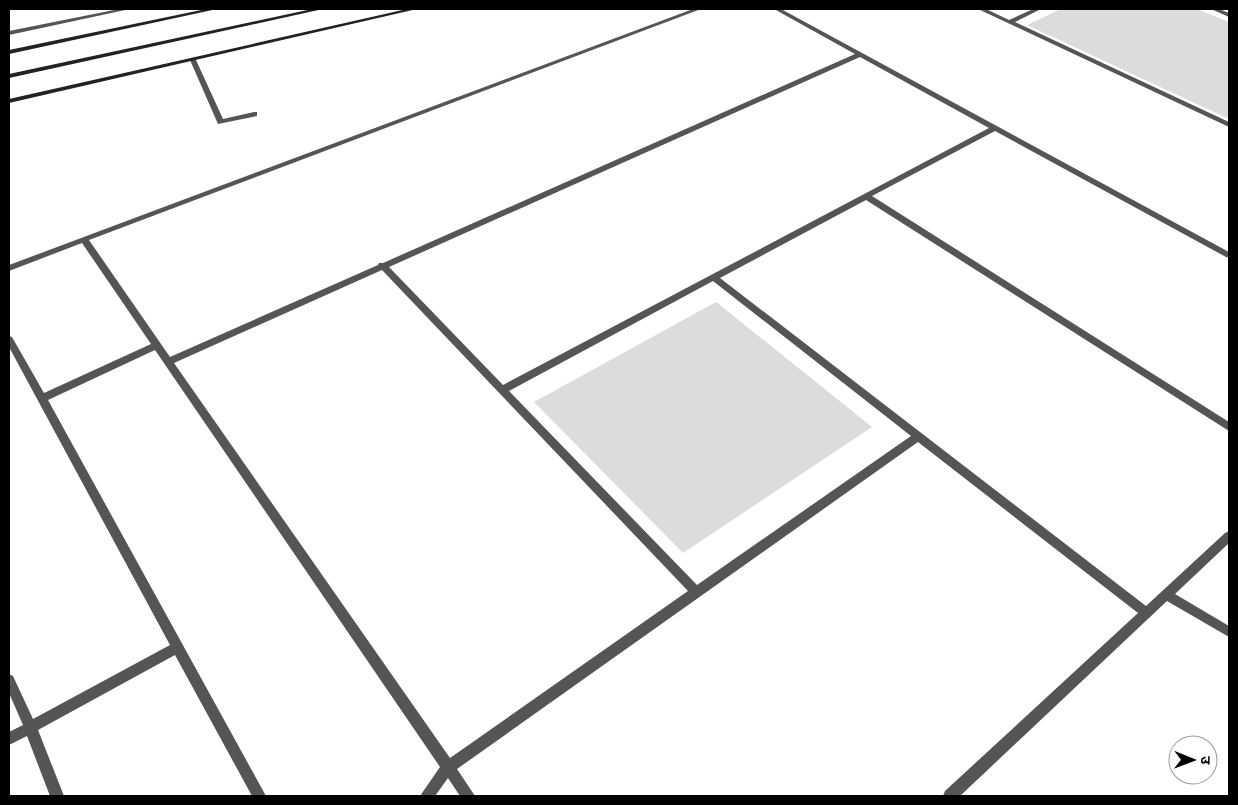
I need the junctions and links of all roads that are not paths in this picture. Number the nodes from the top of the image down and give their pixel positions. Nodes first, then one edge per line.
1 (127, 9) edge
2 (214, 9) edge
3 (320, 9) edge
4 (414, 9) edge
5 (698, 9) edge
6 (777, 9) edge
7 (981, 9) edge
8 (1038, 9) edge
9 (1214, 9) edge
10 (1229, 15) edge
11 (1010, 22) junction
12 (9, 33) edge
13 (9, 52) edge
14 (862, 54) junction
15 (193, 60) junction
16 (9, 76) edge
17 (9, 101) edge
18 (254, 114) dead end
19 (1229, 125) edge
20 (994, 128) junction
21 (866, 196) junction
22 (84, 239) junction
23 (1229, 255) edge
24 (382, 265) junction
25 (9, 268) edge
26 (714, 277) junction
27 (9, 339) edge
28 (158, 345) junction
29 (168, 361) junction
30 (502, 390) junction
31 (41, 400) junction
32 (1229, 426) edge
33 (918, 436) junction
34 (1229, 536) edge
35 (696, 592) junction
36 (1166, 595) junction
37 (1146, 613) junction
38 (1229, 632) edge
39 (177, 648) junction
40 (9, 680) edge
41 (31, 728) junction
42 (9, 739) edge
43 (448, 767) junction
44 (57, 796) edge
45 (258, 796) edge
46 (427, 796) edge
47 (468, 796) edge
48 (950, 796) edge

1 - 12 street
2 - 13 main road
3 - 16 main road
4 - 15 main road
5 - 22 street
6 - 14 street
7 - 11 street
8 - 11 street
9 - 10 street
11 - 19 street
14 - 20 street
14 - 24 street
15 - 17 main road
15 - 18 street
20 - 21 street
20 - 23 street
21 - 26 street
21 - 32 street
22 - 25 street
22 - 28 street
24 - 29 street
24 - 30 street
26 - 30 street
26 - 33 street
27 - 31 street
28 - 29 street
28 - 31 street
29 - 43 street
30 - 35 street
31 - 39 street
33 - 35 street
33 - 37 street
34 - 36 street
35 - 43 street
36 - 37 street
36 - 38 street
37 - 48 street
39 - 41 street
39 - 45 street
40 - 41 street
41 - 42 street
41 - 44 street
43 - 46 street
43 - 47 street

